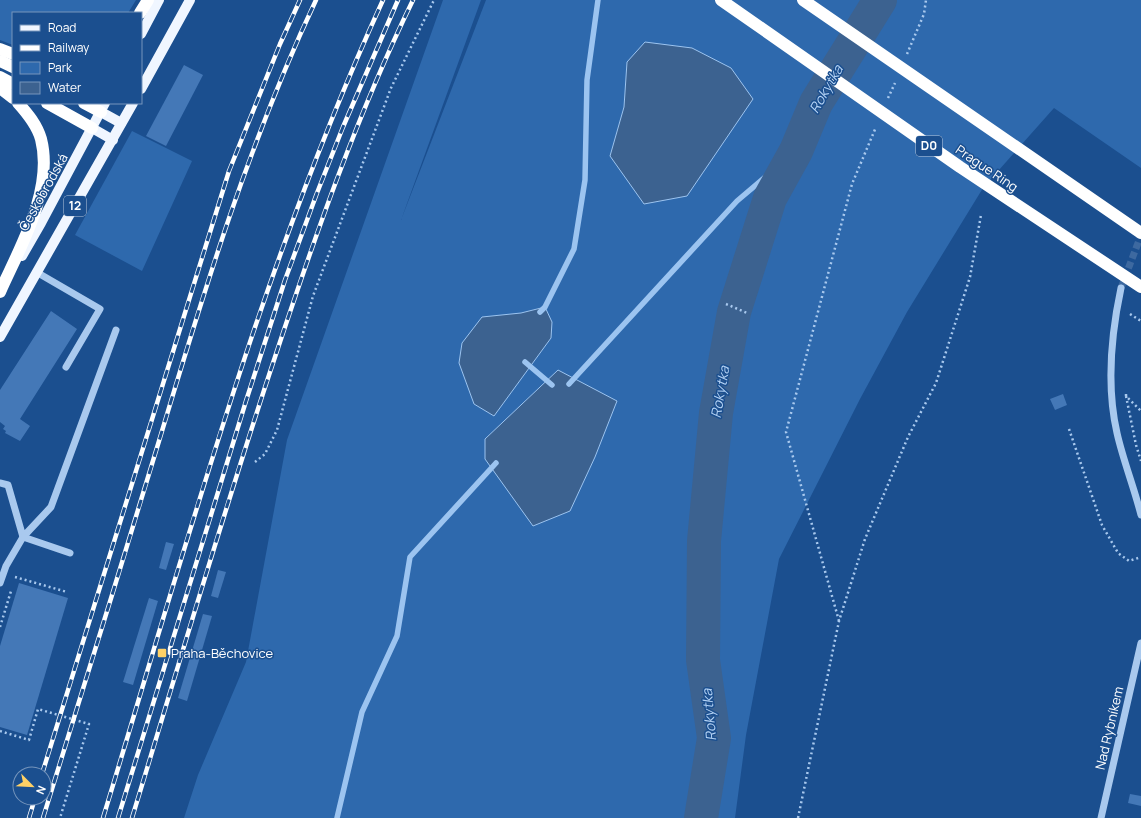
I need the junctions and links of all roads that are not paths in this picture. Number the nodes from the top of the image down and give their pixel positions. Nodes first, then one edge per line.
1 (148, 0) edge
2 (159, 0) edge
3 (190, 0) edge
4 (721, 0) edge
5 (803, 0) edge
6 (141, 12) edge
7 (142, 32) edge
8 (0, 49) edge
9 (12, 54) edge
10 (0, 61) edge
11 (12, 67) edge
12 (0, 77) edge
13 (12, 83) edge
14 (142, 87) edge
15 (0, 88) edge
16 (12, 97) edge
17 (19, 104) edge
18 (48, 104) edge
19 (89, 104) edge
20 (132, 104) edge
21 (103, 107) edge
22 (121, 124) junction
23 (92, 128) junction
24 (112, 140) junction
25 (1141, 233) edge
26 (38, 273) junction
27 (1141, 287) edge
28 (1122, 288) tunnel mouth
29 (0, 292) edge
30 (116, 330) dead end
31 (0, 337) edge
32 (66, 367) dead end
33 (0, 483) edge
34 (1139, 502) edge
35 (1141, 514) edge
36 (23, 537) junction
37 (70, 553) dead end
38 (0, 583) edge
39 (1141, 643) edge
40 (1101, 818) edge

1 - 6 highway
2 - 7 main road
3 - 14 main road
4 - 27 highway, Prague Ring / D0, bridge
5 - 25 highway, bridge
8 - 9 highway
10 - 11 highway
12 - 13 highway
15 - 16 highway
17 - 29 highway
18 - 23 highway
19 - 21 highway
20 - 22 main road, 12
21 - 22 main road
21 - 23 main road, Českobrodská
22 - 24 main road, 12
23 - 24 main road
23 - 29 main road, Českobrodská
24 - 26 main road, 12
26 - 31 main road, 12
26 - 32 street
28 - 34 street
30 - 36 street
33 - 36 street
34 - 35 street
36 - 37 street
36 - 38 street
39 - 40 street, Nad Rybníkem

